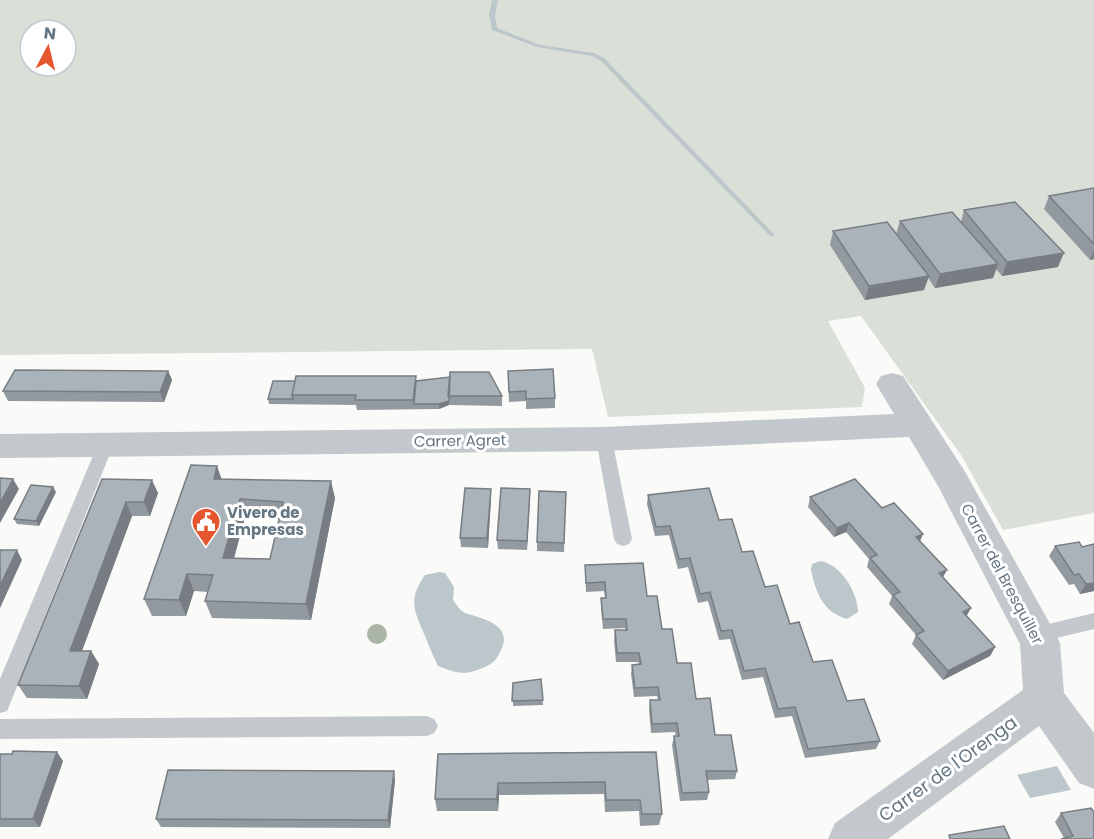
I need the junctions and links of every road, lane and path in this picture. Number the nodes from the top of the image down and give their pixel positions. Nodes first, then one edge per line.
1 (892, 384) dead end
2 (919, 425) junction
3 (604, 439) junction
4 (0, 446) edge
5 (105, 446) junction
6 (623, 540) dead end
7 (1094, 621) edge
8 (1036, 635) junction
9 (1044, 699) junction
10 (0, 704) edge
11 (427, 726) dead end
12 (0, 729) edge
13 (1094, 768) edge
14 (851, 839) edge

1 - 2 street, Carrer del Bresquiller
2 - 3 street, Carrer Agret
2 - 8 street, Carrer del Bresquiller
3 - 5 street, Carrer Agret
3 - 6 lane
4 - 5 street, Carrer Agret
5 - 10 lane
7 - 8 lane
8 - 9 street, Carrer del Bresquiller
9 - 13 street
9 - 14 street, Carrer de l'Orenga
11 - 12 lane

